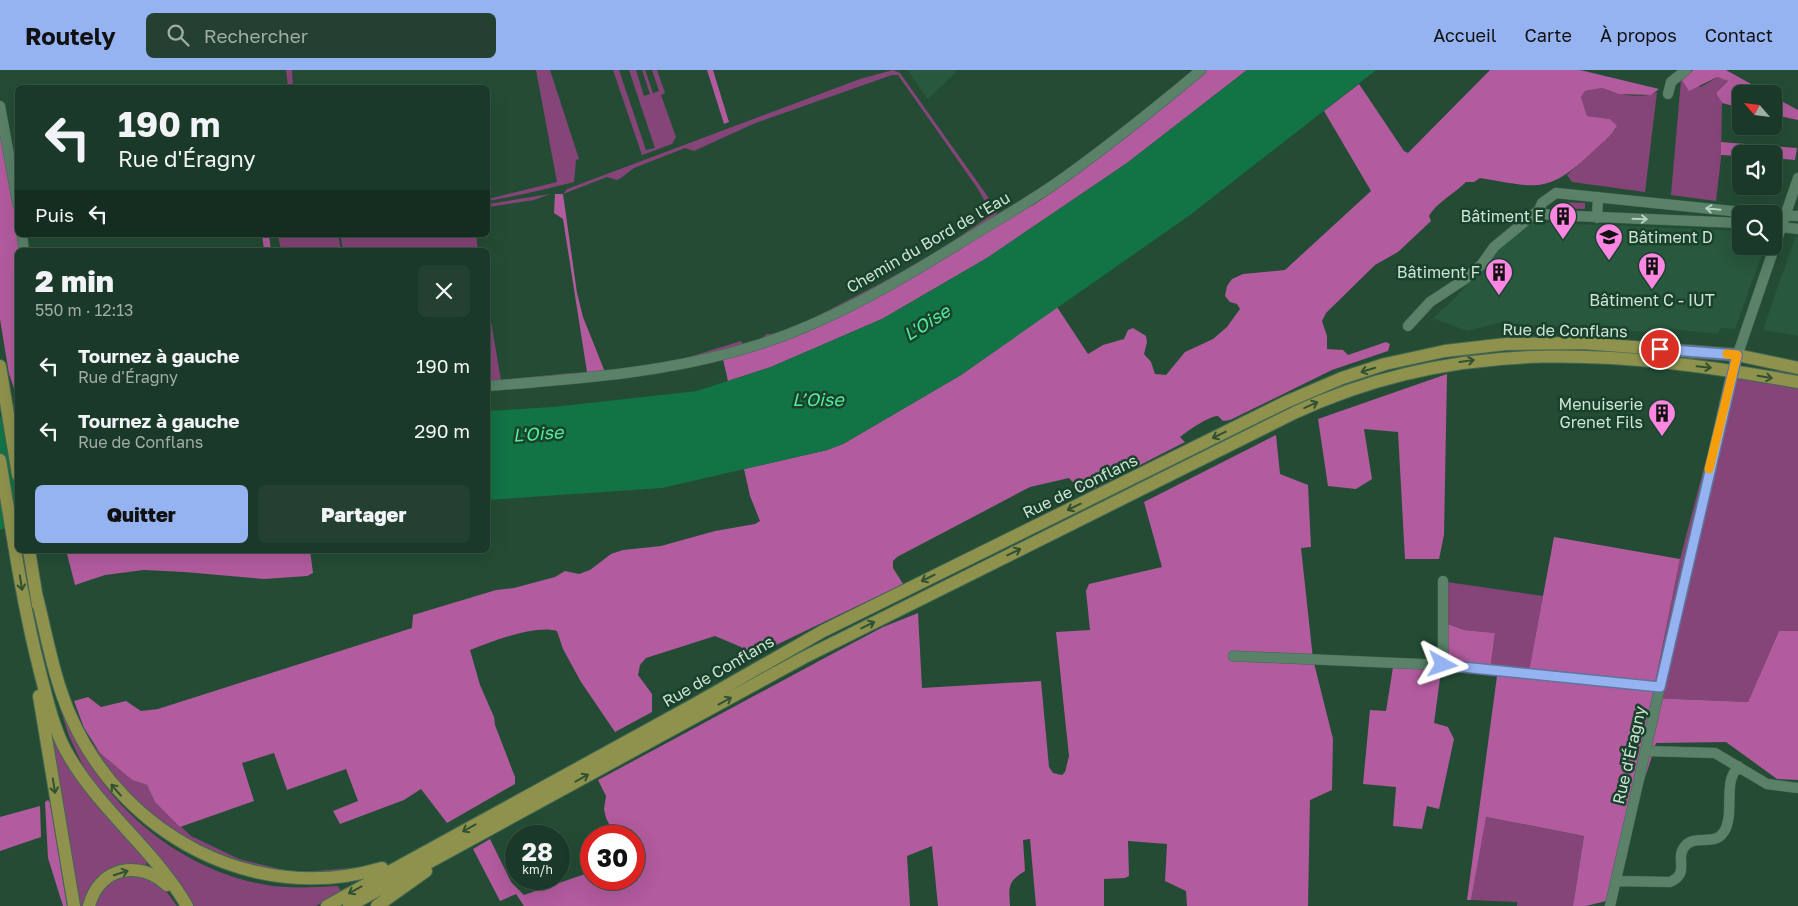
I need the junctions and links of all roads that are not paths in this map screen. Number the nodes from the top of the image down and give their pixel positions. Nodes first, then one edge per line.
1 (1201, 70) edge
2 (1686, 70) edge
3 (1668, 94) dead end
4 (0, 106) edge
5 (1798, 178) edge
6 (15, 188) edge
7 (1598, 197) junction
8 (1539, 210) junction
9 (1732, 211) edge
10 (1782, 215) edge
11 (1786, 215) junction
12 (1798, 216) edge
13 (1597, 218) junction
14 (1782, 220) edge
15 (1732, 223) edge
16 (1782, 227) edge
17 (1798, 229) edge
18 (1769, 255) edge
19 (1408, 326) dead end
20 (1737, 355) junction
21 (0, 366) edge
22 (1798, 368) edge
23 (1732, 371) junction
24 (1798, 382) edge
25 (490, 386) edge
26 (15, 457) edge
27 (0, 460) edge
28 (15, 547) edge
29 (16, 553) edge
30 (30, 553) edge
31 (1442, 581) dead end
32 (37, 597) junction
33 (27, 619) junction
34 (1232, 656) dead end
35 (1443, 665) junction
36 (1660, 687) junction
37 (1646, 751) junction
38 (1738, 766) junction
39 (81, 774) junction
40 (1798, 788) edge
41 (468, 840) junction
42 (429, 850) junction
43 (1616, 881) junction
44 (74, 906) edge
45 (89, 906) edge
46 (186, 906) edge
47 (327, 906) edge
48 (348, 906) edge
49 (377, 906) edge
50 (1610, 906) edge

1 - 25 street, Chemin du Bord de l'Eau
2 - 3 street
4 - 6 street
5 - 11 street, Rue d'Éragny
7 - 8 street
9 -> 7 street
7 - 13 street
8 - 13 street
8 - 19 street
10 - 11 street
11 - 12 street
11 - 14 street, Rue d'Éragny
13 -> 15 street
16 - 17 street
18 - 20 street, Rue d'Éragny
20 - 22 main road, Rue de Conflans
20 - 23 street, Rue d'Éragny
20 -> 42 main road, Rue de Conflans
21 - 26 main road
23 -> 24 main road, Rue de Conflans
23 - 36 street, Rue d'Éragny
41 -> 23 main road, Rue de Conflans
27 -> 28 main road
29 -> 33 main road
30 - 32 main road
31 - 35 street
32 - 39 main road
42 -> 32 main road
33 - 39 main road
33 -> 44 main road
34 - 35 street
35 - 36 street
36 - 37 street, Rue d'Éragny
37 - 38 street
37 - 43 street, Rue d'Éragny
38 - 40 street
38 - 43 street
39 - 46 main road
41 - 48 main road
41 - 49 main road
42 -> 47 main road
43 - 50 street, Rue d'Éragny
45 -> 46 main road

